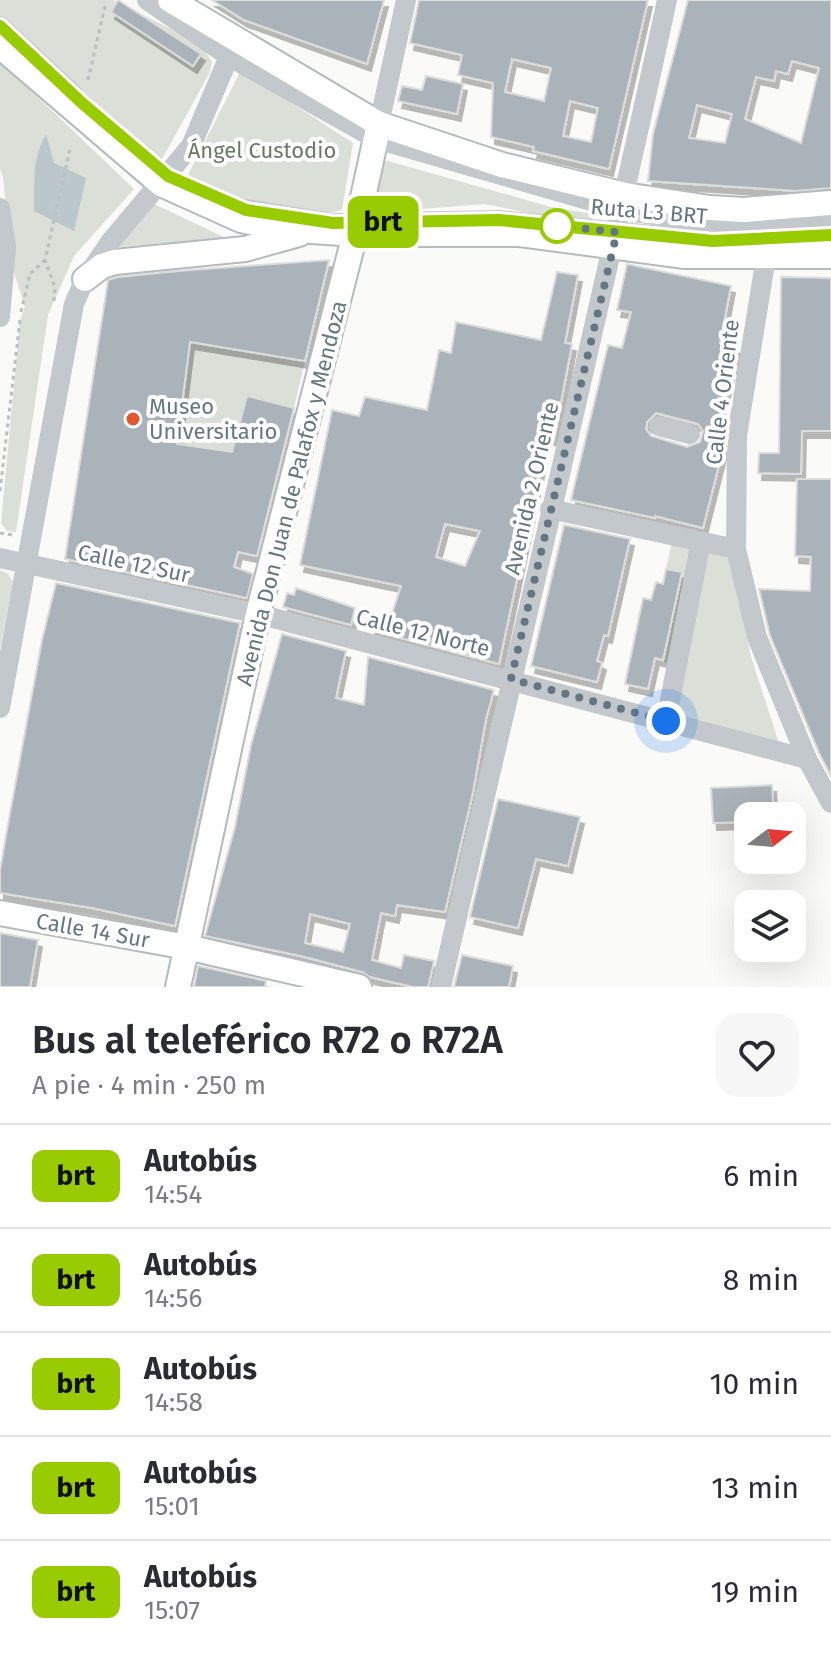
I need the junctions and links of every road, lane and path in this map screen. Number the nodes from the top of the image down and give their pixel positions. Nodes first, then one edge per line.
1 (147, 0) edge
2 (170, 0) edge
3 (406, 0) edge
4 (667, 0) edge
5 (106, 2) edge
6 (0, 26) edge
7 (0, 46) edge
8 (233, 49) junction
9 (87, 81) dead end
10 (378, 132) junction
11 (70, 149) dead end
12 (164, 180) junction
13 (624, 202) junction
14 (831, 203) edge
15 (0, 208) edge
16 (831, 217) edge
17 (357, 228) junction
18 (309, 231) junction
19 (831, 235) edge
20 (615, 239) junction
21 (831, 256) edge
22 (766, 257) junction
23 (85, 279) junction
24 (0, 317) edge
25 (659, 426) dead end
26 (690, 434) dead end
27 (0, 491) edge
28 (550, 509) junction
29 (701, 541) junction
30 (736, 549) junction
31 (0, 558) edge
32 (28, 564) junction
33 (258, 614) junction
34 (511, 679) junction
35 (0, 708) edge
36 (666, 721) junction
37 (807, 759) junction
38 (831, 803) edge
39 (0, 913) edge
40 (187, 947) junction
41 (178, 987) edge
42 (359, 987) edge
43 (441, 987) edge

1 - 8 street
2 - 8 main road
3 - 10 street, Avenida Don Juan de Palafox y Mendoza
4 - 13 street, Avenida 2 Oriente
5 - 9 path
6 - 12 street
7 - 12 main road
8 - 10 main road
8 - 12 street
10 - 13 main road
10 - 17 main road, Avenida Don Juan de Palafox y Mendoza
11 - 27 path
12 - 17 street
12 - 18 main road
12 - 23 street
13 - 14 main road
13 - 16 street
13 - 20 street, Avenida 2 Oriente
15 - 24 street
17 - 18 main road
17 - 20 main road
17 - 33 main road, Avenida Don Juan de Palafox y Mendoza
18 - 23 main road
19 - 20 street, Ruta L3 BRT
20 - 22 main road
20 - 28 street, Avenida 2 Oriente
21 - 22 main road
22 - 30 street, Calle 4 Oriente
23 - 32 street
25 - 26 street
28 - 29 street
28 - 34 street, Avenida 2 Oriente
29 - 30 street
29 - 36 street
30 - 37 street, Calle 4 Oriente
31 - 32 street, Calle 12 Sur
32 - 33 street, Calle 12 Sur
32 - 35 street
33 - 34 street, Calle 12 Norte
33 - 40 main road, Avenida Don Juan de Palafox y Mendoza
34 - 36 street, Calle 12 Norte
34 - 43 street, Avenida 2 Oriente
36 - 37 street, Calle 12 Norte
37 - 38 street, Calle 4 Oriente
39 - 40 main road, Calle 14 Sur
40 - 41 main road, Avenida Don Juan de Palafox y Mendoza
40 - 42 main road, Calle 14 Sur

